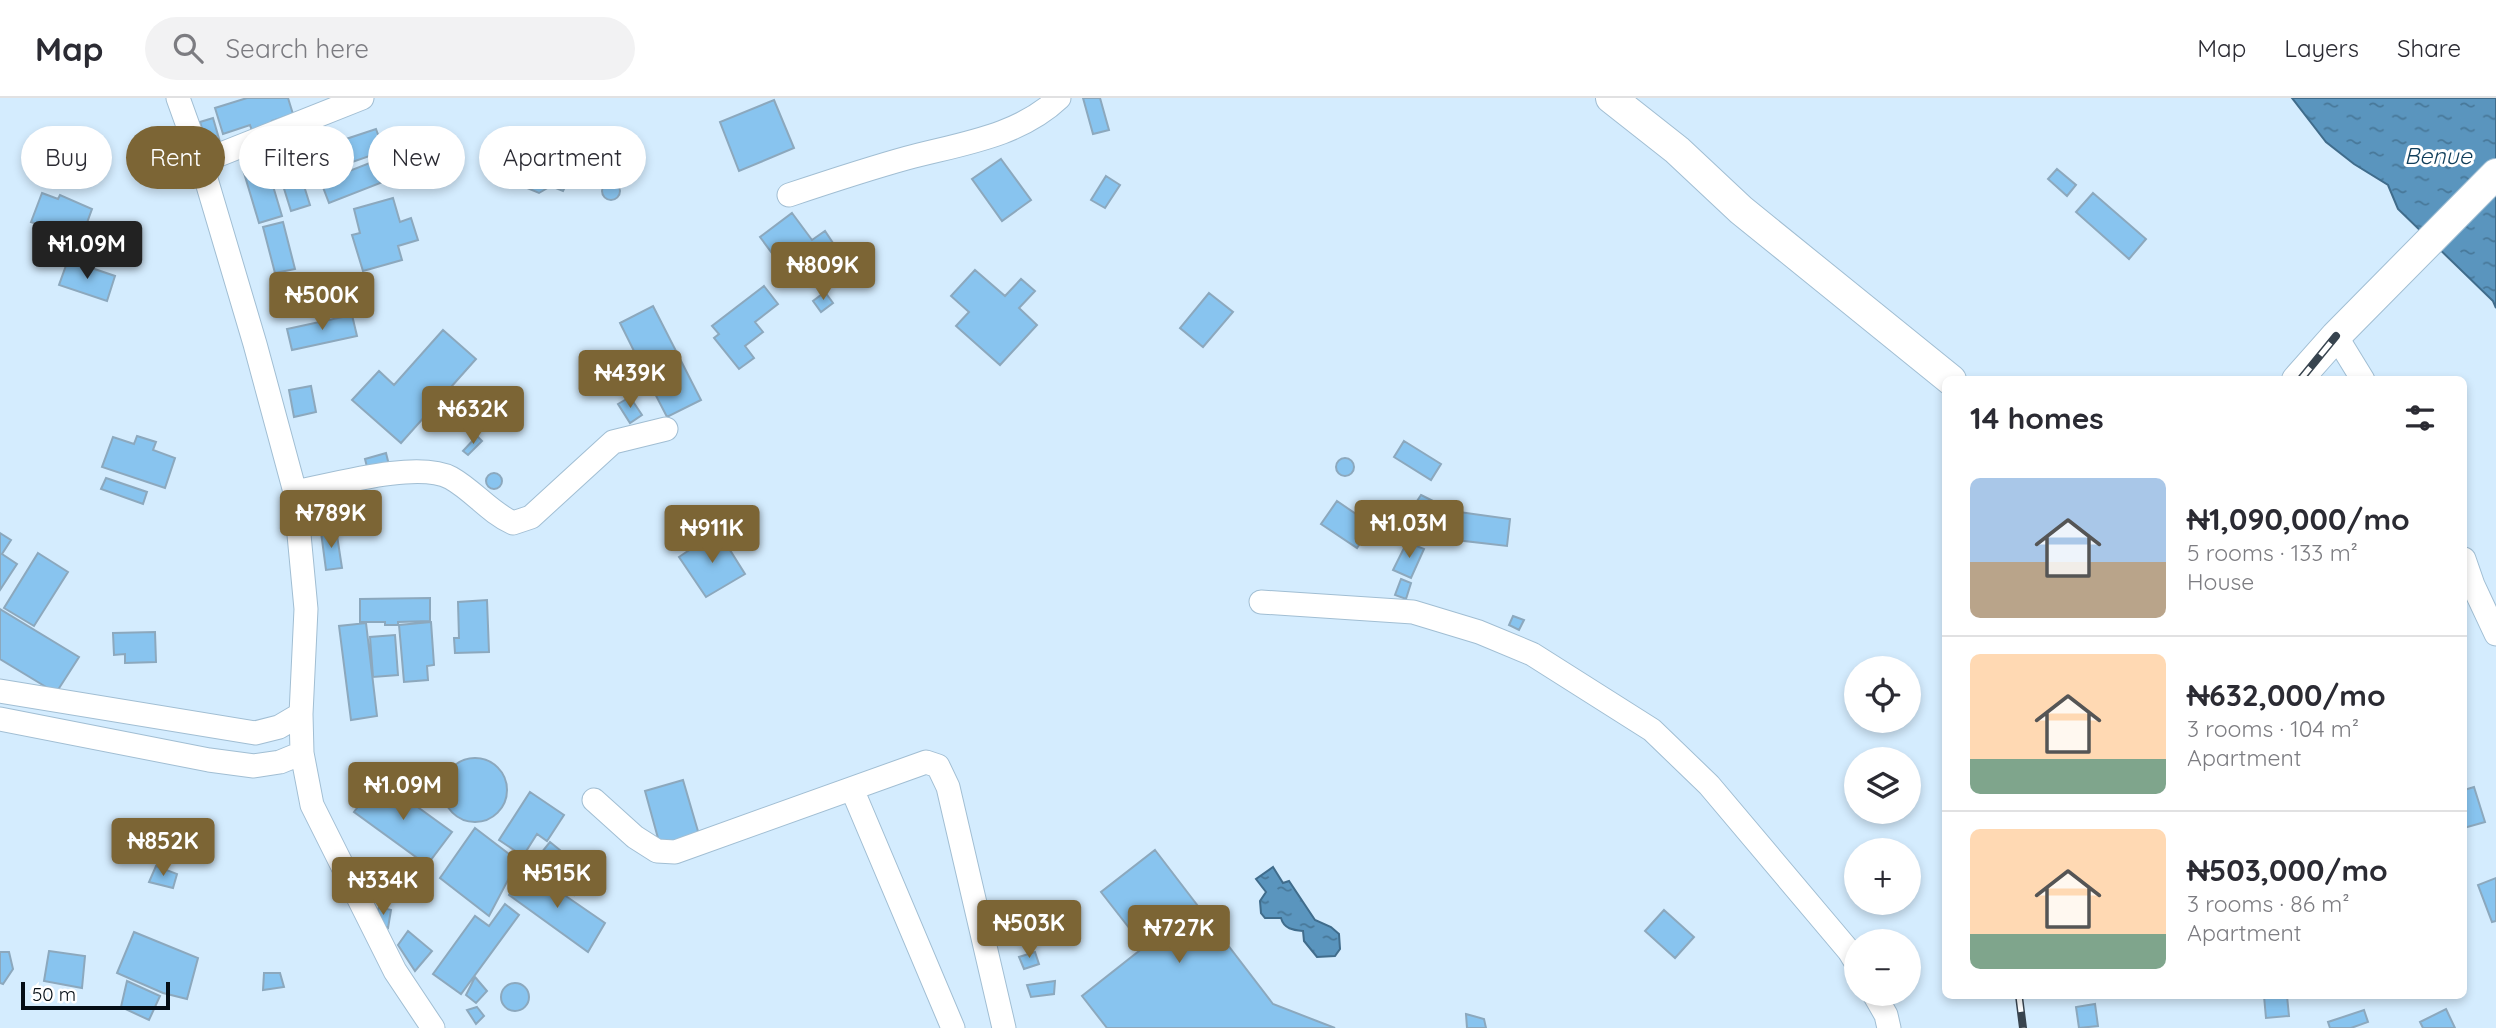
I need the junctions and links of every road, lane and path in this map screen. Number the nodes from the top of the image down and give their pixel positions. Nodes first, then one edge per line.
1 (178, 98) edge
2 (362, 98) edge
3 (1059, 98) edge
4 (1611, 98) edge
5 (188, 126) edge
6 (225, 152) edge
7 (2496, 174) edge
8 (209, 189) edge
9 (789, 195) dead end
10 (2336, 336) junction
11 (1946, 376) edge
12 (2301, 376) edge
13 (2361, 376) edge
14 (666, 429) dead end
15 (295, 492) junction
16 (2467, 568) edge
17 (1261, 602) dead end
18 (2496, 634) edge
19 (0, 691) edge
20 (301, 715) junction
21 (0, 719) edge
22 (302, 753) junction
23 (852, 789) junction
24 (594, 800) dead end
25 (1844, 945) edge
26 (1881, 1006) edge
27 (433, 1028) edge
28 (953, 1028) edge
29 (1004, 1028) edge
30 (1889, 1028) edge

1 - 5 street
2 - 6 street
3 - 9 street
4 - 11 main road
7 - 10 main road
8 - 15 street
10 - 12 main road
10 - 13 street
14 - 15 street
15 - 20 street
16 - 18 street
17 - 25 street
19 - 20 street
20 - 22 street
21 - 22 street
22 - 27 street
23 - 24 street
23 - 28 street
23 - 29 street
26 - 30 street

